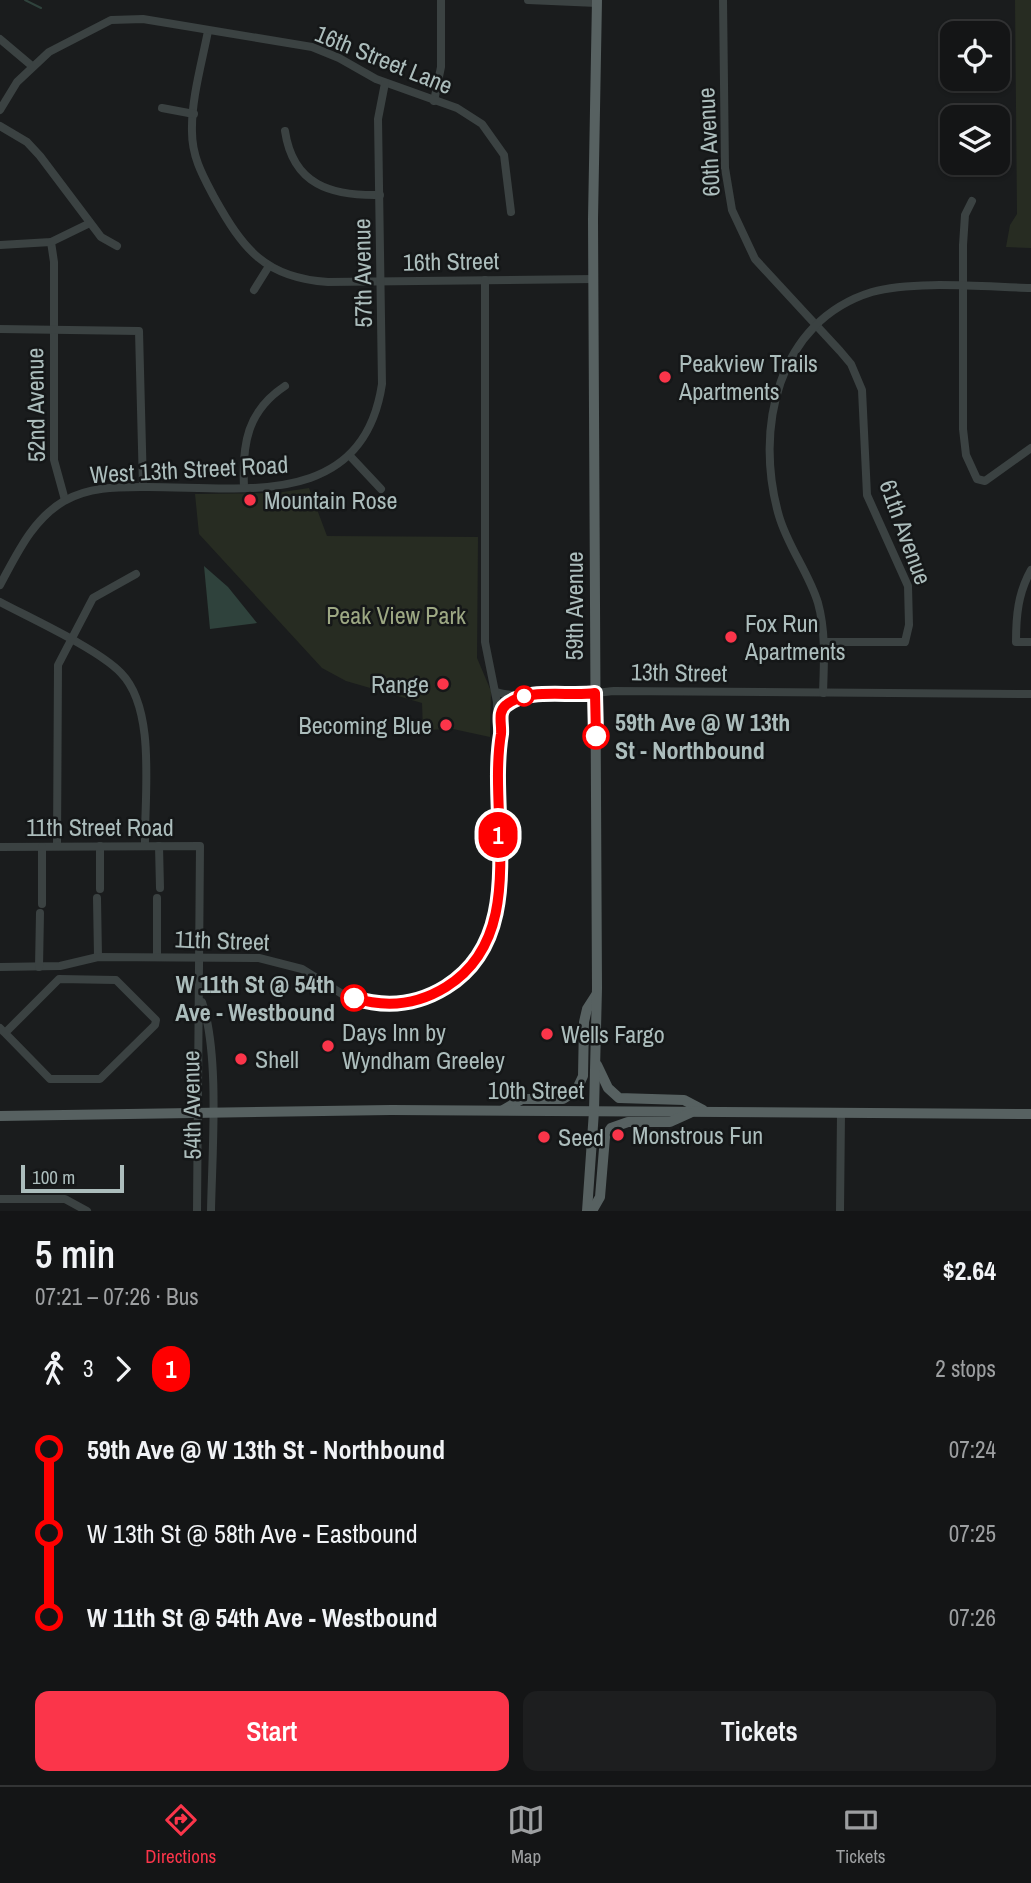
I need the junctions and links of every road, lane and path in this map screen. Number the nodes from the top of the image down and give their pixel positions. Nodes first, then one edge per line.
1 (440, 0) edge
2 (528, 0) edge
3 (723, 0) edge
4 (597, 1) edge
5 (208, 31) junction
6 (0, 39) edge
7 (32, 66) junction
8 (385, 83) junction
9 (434, 101) junction
10 (162, 108) dead end
11 (0, 110) edge
12 (194, 114) junction
13 (0, 126) edge
14 (285, 131) dead end
15 (380, 195) junction
16 (972, 201) dead end
17 (511, 212) dead end
18 (90, 223) junction
19 (51, 242) junction
20 (0, 245) edge
21 (117, 246) dead end
22 (269, 266) junction
23 (594, 279) junction
24 (485, 280) junction
25 (382, 281) junction
26 (964, 288) junction
27 (1031, 288) edge
28 (254, 290) dead end
29 (815, 325) junction
30 (0, 328) edge
31 (53, 329) junction
32 (285, 386) dead end
33 (1031, 448) edge
34 (350, 456) junction
35 (143, 487) junction
36 (244, 487) junction
37 (381, 489) dead end
38 (65, 500) junction
39 (1031, 570) edge
40 (136, 574) dead end
41 (0, 585) edge
42 (0, 602) edge
43 (69, 639) junction
44 (824, 642) junction
45 (1031, 642) edge
46 (496, 692) junction
47 (595, 693) junction
48 (823, 693) junction
49 (1031, 694) edge
50 (524, 696) junction
51 (498, 742) junction
52 (57, 846) junction
53 (100, 846) junction
54 (145, 846) junction
55 (159, 846) junction
56 (200, 846) joint
57 (0, 847) edge
58 (42, 847) junction
59 (160, 888) dead end
60 (100, 889) dead end
61 (97, 898) dead end
62 (157, 898) dead end
63 (98, 957) junction
64 (157, 957) junction
65 (201, 957) junction
66 (60, 966) junction
67 (0, 967) edge
68 (39, 967) junction
69 (59, 979) junction
70 (597, 995) junction
71 (201, 999) junction
72 (3, 1030) edge
73 (596, 1063) junction
74 (500, 1111) junction
75 (594, 1111) junction
76 (701, 1111) junction
77 (196, 1112) junction
78 (212, 1112) junction
79 (841, 1112) junction
80 (1031, 1114) edge
81 (0, 1116) edge
82 (0, 1199) edge
83 (87, 1211) edge
84 (197, 1211) edge
85 (211, 1211) edge
86 (587, 1211) edge
87 (592, 1211) edge
88 (840, 1211) edge

1 - 9 street
2 - 4 street
3 - 29 street, 60th Avenue
4 - 23 main road, 59th Avenue
5 - 7 street, 16th Street Lane
5 - 8 street, 16th Street Lane
5 - 12 street, 16th Street
6 - 7 street
7 - 11 street, 16th Street Lane
8 - 9 street, 16th Street Lane
8 - 15 street, 57th Avenue
9 - 17 street, 16th Street Lane
10 - 12 street
12 - 22 street, 16th Street
13 - 18 street
14 - 15 street
15 - 25 street, 57th Avenue
16 - 26 street
18 - 19 street
18 - 21 street
19 - 20 street
19 - 31 street, 52nd Avenue
22 - 25 street, 16th Street
22 - 28 street
23 - 24 street, 16th Street
23 - 47 main road, 59th Avenue
24 - 25 street, 16th Street
24 - 46 street
25 - 34 street, 57th Avenue
26 - 27 street
26 - 29 street
26 - 33 street
29 - 44 street
29 - 44 street, 61th Avenue
30 - 31 street
31 - 35 street
31 - 38 street, 52nd Avenue
32 - 36 street
34 - 36 street, West 13th Street Road
34 - 37 street
35 - 36 street, West 13th Street Road
35 - 38 street, West 13th Street Road
38 - 41 street
39 - 45 street
40 - 43 street
42 - 43 street
43 - 52 street
43 - 54 street
44 - 48 street
46 - 50 street, 13th Street
46 - 51 street
47 - 48 street, 13th Street
47 - 50 street, 13th Street
47 - 70 main road, 59th Avenue
48 - 49 street, 13th Street
50 - 51 street
51 - 65 street, 11th Street
52 - 53 street, 11th Street Road
52 - 58 street, 11th Street Road
53 - 54 street, 11th Street Road
53 - 60 street
54 - 55 street, 11th Street Road
55 - 56 street, 11th Street Road
55 - 59 street
56 - 65 street, 54th Avenue
57 - 58 street, 11th Street Road
58 - 68 street
61 - 63 street
62 - 64 street
63 - 64 street, 11th Street
63 - 66 street, 11th Street
64 - 65 street, 11th Street
65 - 71 street, 54th Avenue
66 - 68 street, 11th Street
66 - 69 street
67 - 68 street, 11th Street
69 - 72 street
69 - 72 street
70 - 73 main road, 59th Avenue
70 - 74 main road
71 - 77 street, 54th Avenue
71 - 78 street, 54th Avenue
73 - 75 main road, 59th Avenue
73 - 76 main road
74 - 75 main road, 10th Street
74 - 78 main road, 10th Street
75 - 76 main road, 10th Street
75 - 86 main road, 59th Avenue
76 - 79 main road, 10th Street
76 - 87 main road
77 - 78 main road, 10th Street
77 - 81 main road, 10th Street
77 - 84 street, 54th Avenue
78 - 85 street, 54th Avenue
79 - 80 main road, 10th Street
79 - 88 street
82 - 83 street

